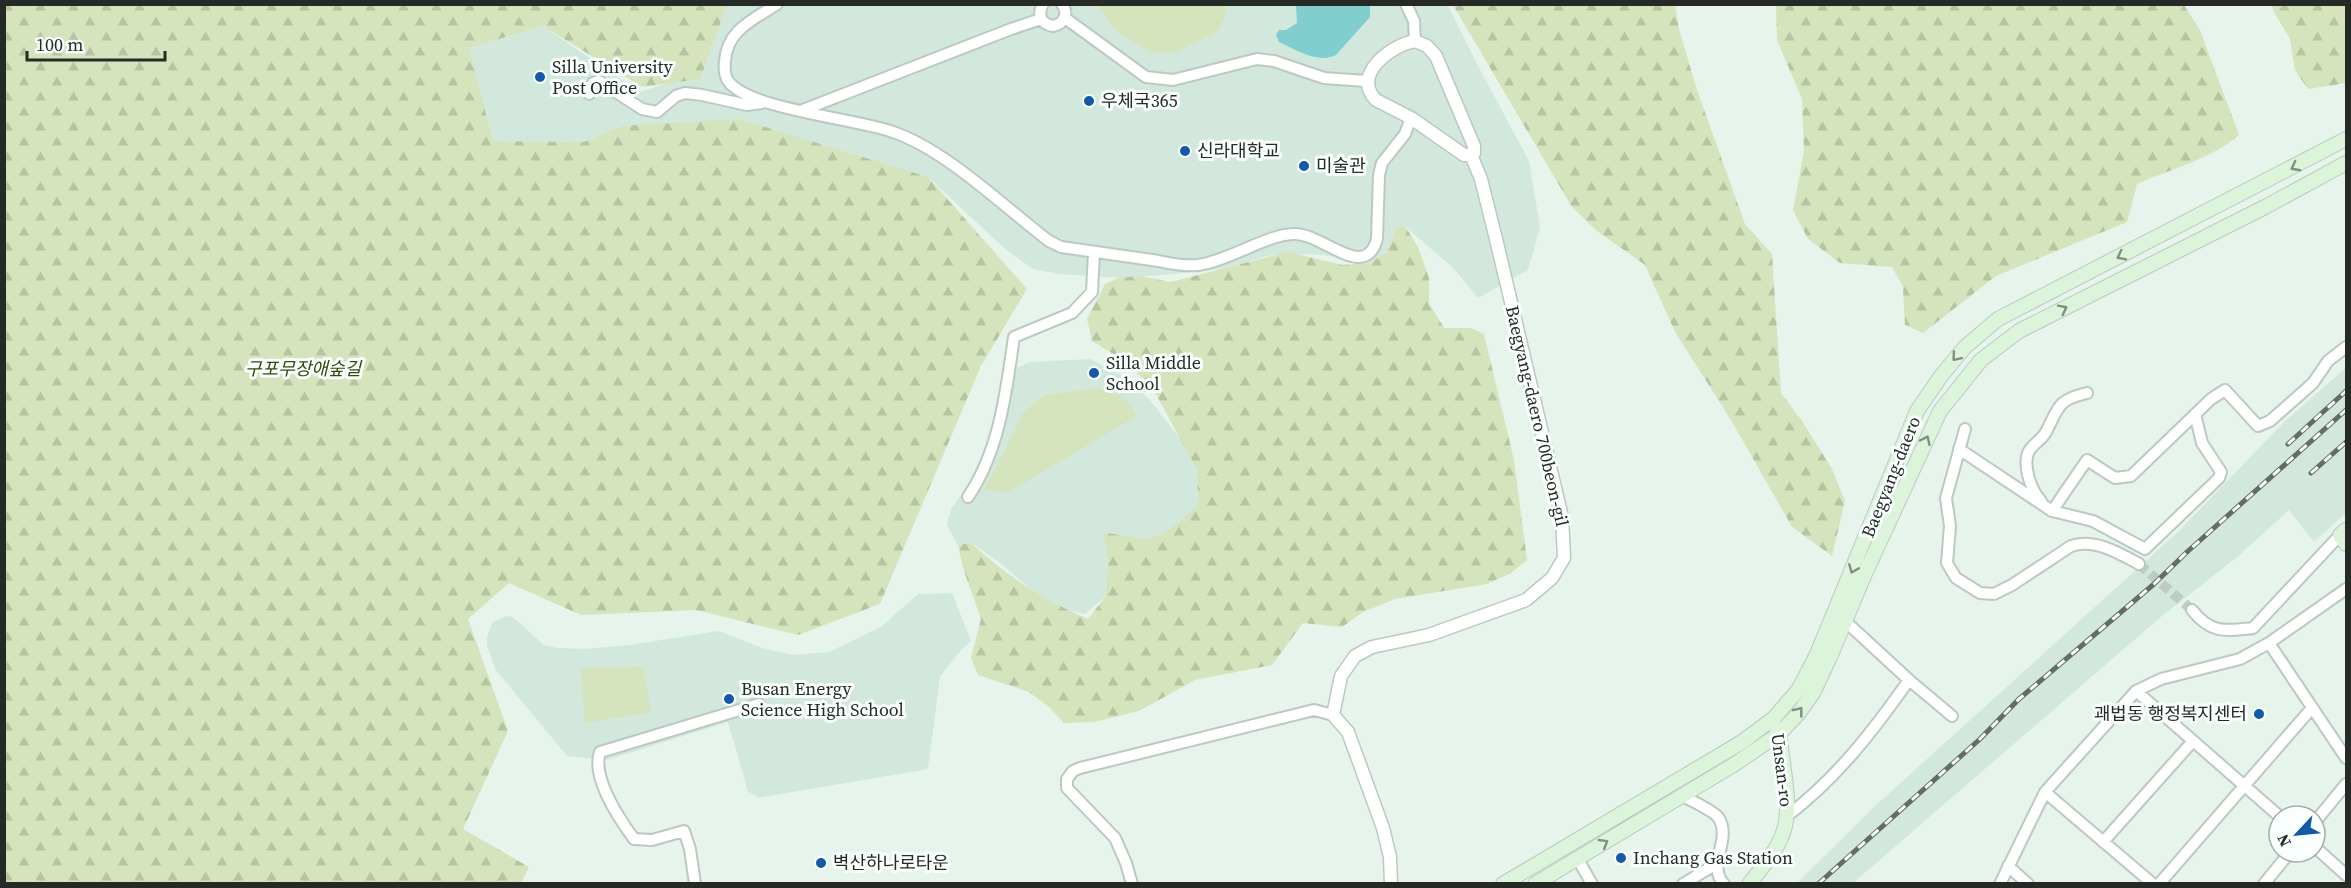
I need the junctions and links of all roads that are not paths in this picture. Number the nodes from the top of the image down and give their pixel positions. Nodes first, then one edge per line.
1 (777, 4) edge
2 (1043, 4) edge
3 (1406, 4) edge
4 (1064, 9) edge
5 (1041, 19) junction
6 (1415, 40) junction
7 (1366, 81) junction
8 (589, 94) dead end
9 (762, 103) junction
10 (802, 111) junction
11 (1411, 118) junction
12 (2346, 139) edge
13 (1471, 156) junction
14 (2346, 163) edge
15 (1094, 252) junction
16 (2346, 346) edge
17 (2087, 393) dead end
18 (2195, 414) junction
19 (1965, 429) dead end
20 (1959, 449) junction
21 (968, 497) dead end
22 (2052, 511) junction
23 (2344, 536) edge
24 (2139, 564) tunnel mouth
25 (2346, 589) edge
26 (2192, 610) tunnel mouth
27 (1845, 621) junction
28 (2269, 644) junction
29 (1909, 680) junction
30 (2136, 691) junction
31 (759, 705) dead end
32 (2312, 709) junction
33 (1333, 715) junction
34 (1952, 716) dead end
35 (1774, 718) junction
36 (1779, 734) junction
37 (2193, 741) junction
38 (2346, 758) edge
39 (2346, 784) edge
40 (2245, 786) junction
41 (2045, 792) junction
42 (1682, 796) junction
43 (2267, 805) edge
44 (2327, 807) edge
45 (1787, 816) junction
46 (2103, 842) junction
47 (1577, 858) junction
48 (2327, 858) edge
49 (1718, 863) junction
50 (2280, 864) edge
51 (2008, 866) junction
52 (2346, 875) edge
53 (695, 884) edge
54 (1132, 884) edge
55 (1391, 884) edge
56 (1503, 884) edge
57 (1535, 884) edge
58 (1592, 884) edge
59 (1683, 884) edge
60 (1724, 884) edge
61 (1749, 884) edge
62 (2000, 884) edge
63 (2028, 884) edge
64 (2153, 884) edge
65 (2159, 884) edge
66 (2264, 884) edge

1 - 9 street
2 - 5 street
3 - 6 street
4 - 5 street
4 - 7 street
5 - 10 street
6 - 7 street
6 - 13 street, Baegyang-daero 700beon-gil
7 - 11 street
8 - 9 street
9 - 10 street
10 - 15 street
11 - 13 street
11 - 15 street
12 -> 35 main road, Baegyang-daero
13 - 33 street, Baegyang-daero 700beon-gil
27 -> 14 main road, Baegyang-daero
15 - 21 street
16 - 18 street
17 - 22 street
18 - 22 street
18 - 22 street
19 - 20 street
20 - 22 street
20 - 24 street
23 - 26 street
25 - 28 street
27 - 29 street
36 -> 27 main road, Baegyang-daero
28 - 30 street
28 - 32 street
29 - 34 street
29 - 45 street
30 - 37 street
30 - 41 street
31 - 53 street
32 - 38 street
32 - 40 street
33 - 54 street
33 - 55 street
35 - 36 main road, Unsan-ro
35 - 56 main road, Baegyang-daero
36 - 42 main road, Baegyang-daero
36 - 45 main road, Unsan-ro
37 - 40 street
37 - 46 street
39 - 44 street
40 - 43 street
40 - 65 street
41 - 46 street
41 - 51 street
47 -> 42 main road, Baegyang-daero
42 - 49 street
45 - 61 main road, Unsan-ro
46 - 64 street
47 - 57 main road, Baegyang-daero
47 - 58 street
48 - 52 street
49 - 59 street
49 - 60 street
50 - 66 street
51 - 62 street
51 - 63 street

